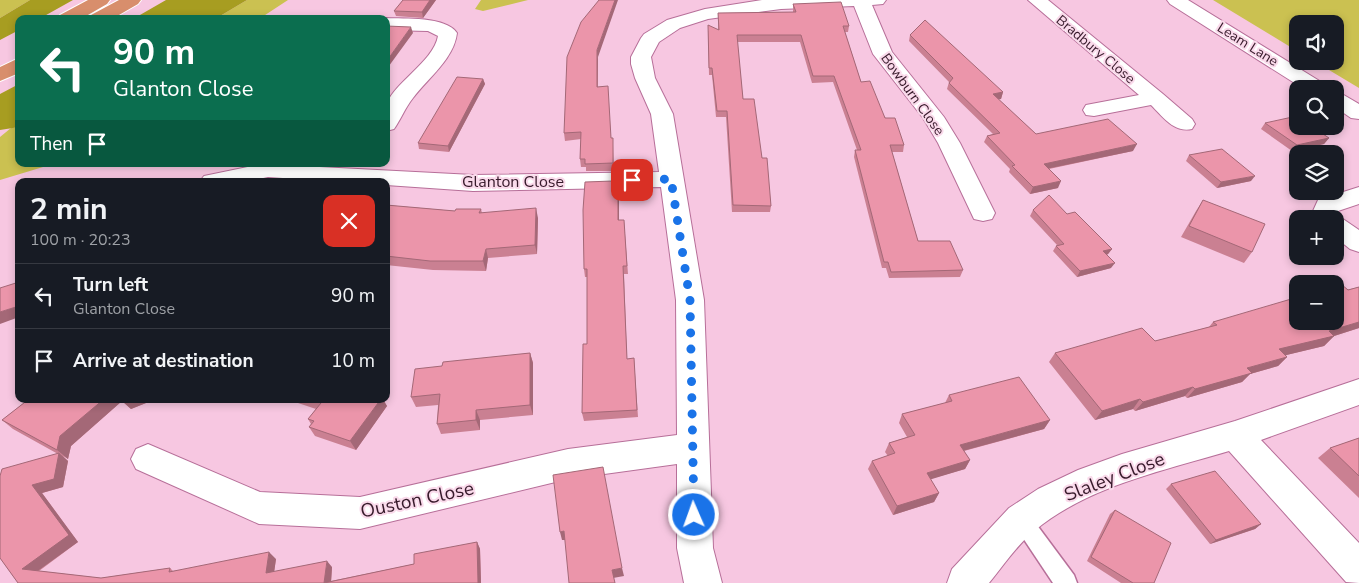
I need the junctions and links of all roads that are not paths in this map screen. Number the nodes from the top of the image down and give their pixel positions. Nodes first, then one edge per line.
1 (101, 0) edge
2 (132, 0) edge
3 (767, 0) edge
4 (861, 0) edge
5 (877, 0) edge
6 (1037, 0) edge
7 (1176, 0) edge
8 (74, 15) edge
9 (105, 15) edge
10 (390, 24) edge
11 (15, 47) edge
12 (0, 56) edge
13 (15, 67) edge
14 (0, 76) edge
15 (1305, 80) edge
16 (1156, 98) junction
17 (1344, 104) edge
18 (1094, 110) dead end
19 (1359, 113) edge
20 (390, 117) edge
21 (1184, 124) dead end
22 (359, 170) edge
23 (227, 178) edge
24 (671, 179) junction
25 (1359, 195) edge
26 (1325, 210) edge
27 (983, 212) dead end
28 (1344, 231) edge
29 (1359, 243) edge
30 (1359, 392) edge
31 (1235, 435) junction
32 (692, 448) junction
33 (148, 459) dead end
34 (1021, 520) junction
35 (1359, 569) edge
36 (965, 582) dead end
37 (703, 583) edge
38 (1066, 583) edge

1 - 8 highway
2 - 9 highway
3 - 4 street
3 - 24 street
4 - 5 street
4 - 27 street, Bowburn Close
6 - 16 street, Bradbury Close
7 - 15 street, Leam Lane
10 - 20 street
11 - 12 highway
13 - 14 highway
16 - 18 street, Bradbury Close
16 - 21 street, Bradbury Close
17 - 19 street
22 - 23 street, Glanton Close
22 - 24 street, Glanton Close
24 - 32 street
25 - 26 street
28 - 29 street
30 - 31 street, Slaley Close
31 - 34 street, Slaley Close
31 - 35 street
32 - 33 street, Ouston Close
32 - 37 street
34 - 36 street, Slaley Close
34 - 38 lane

